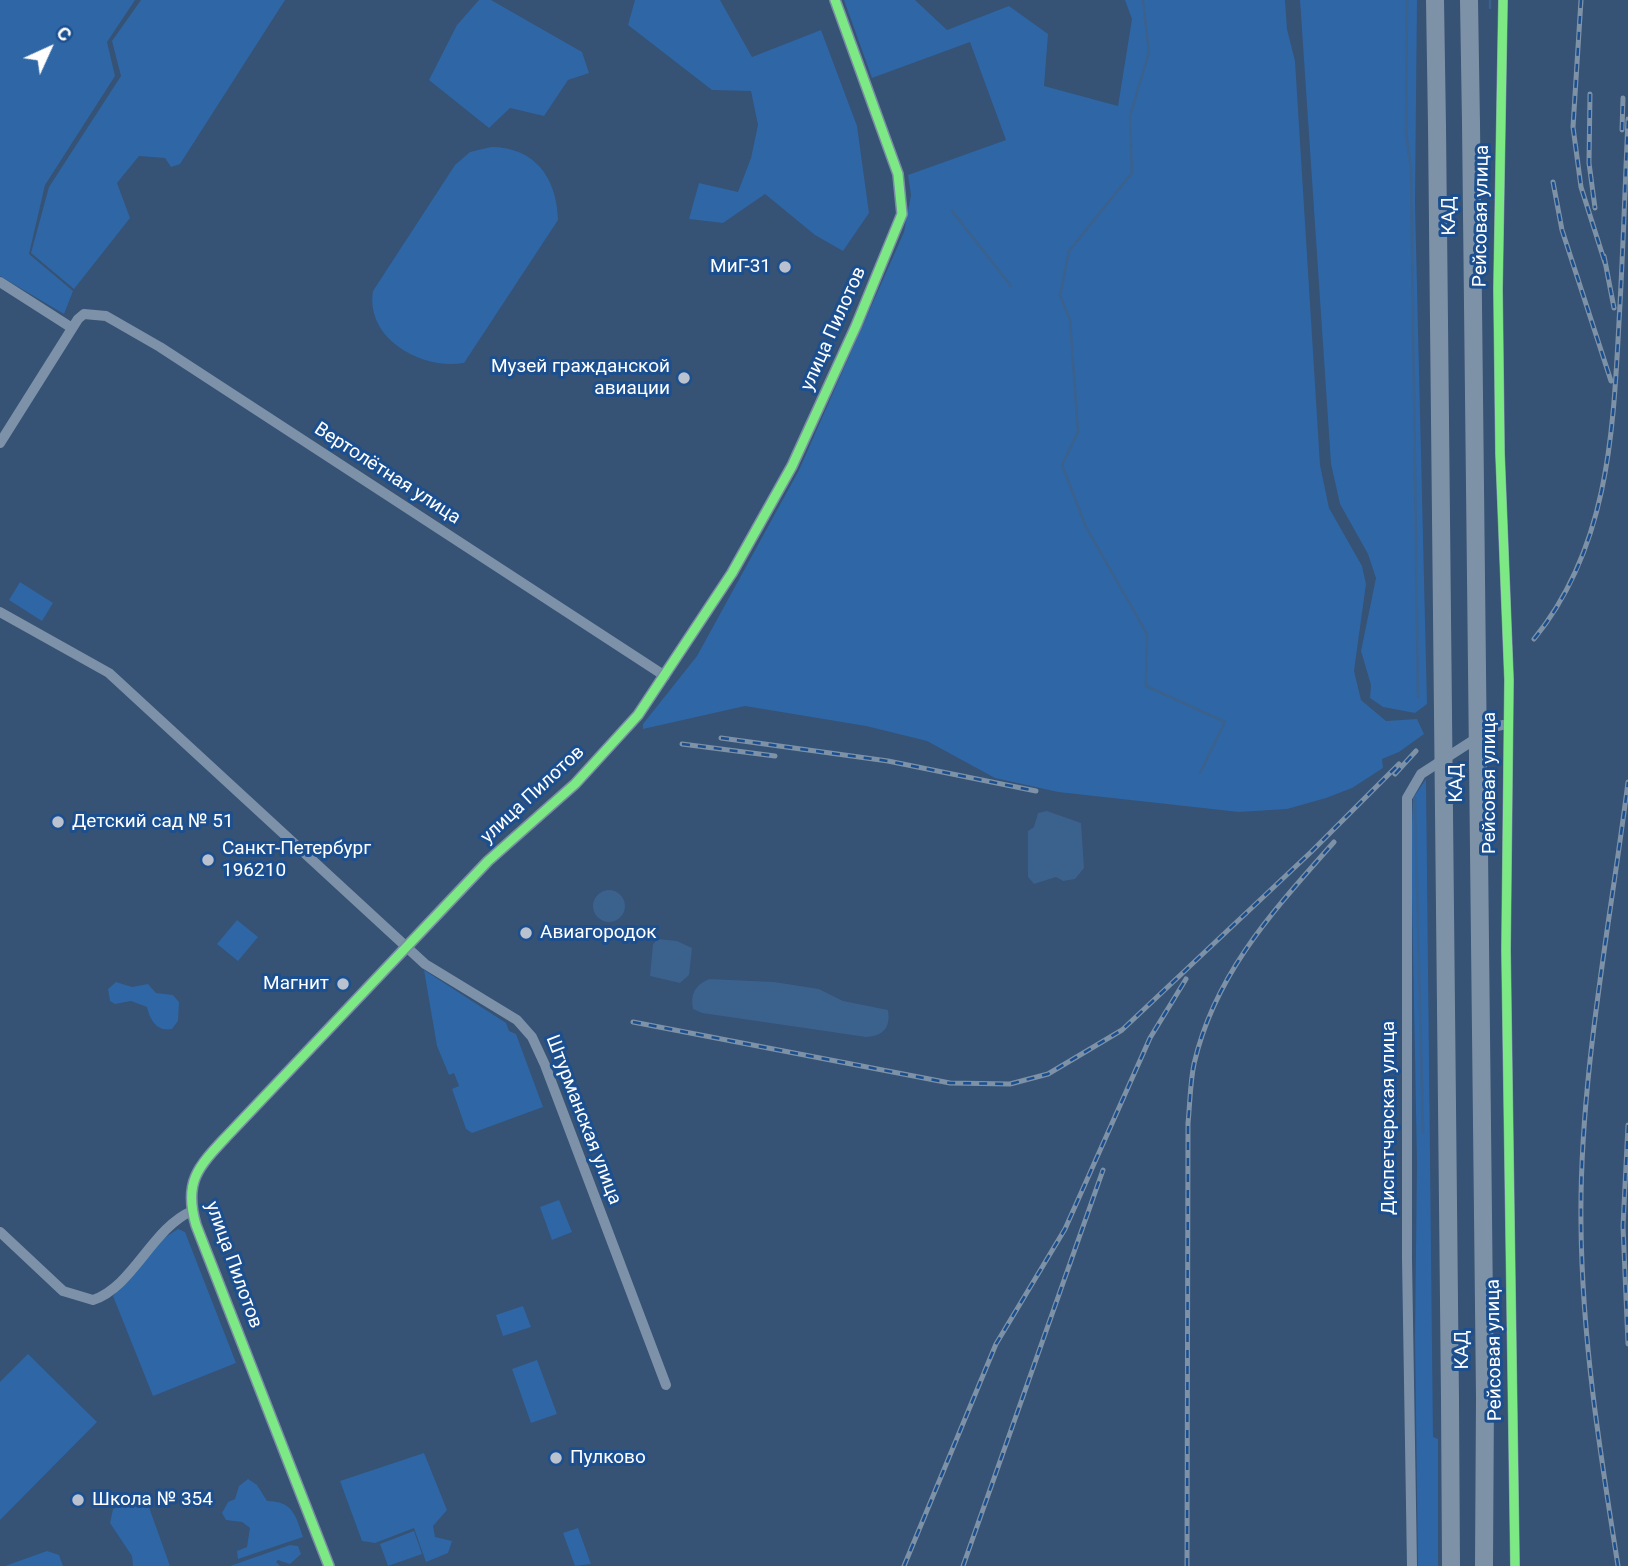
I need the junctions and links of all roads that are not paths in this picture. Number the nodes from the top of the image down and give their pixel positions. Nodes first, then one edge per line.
1 (835, 0) edge
2 (1435, 0) edge
3 (1469, 0) edge
4 (1503, 0) edge
5 (0, 282) edge
6 (72, 328) junction
7 (0, 443) edge
8 (0, 612) edge
9 (666, 676) junction
10 (1507, 724) junction
11 (406, 948) junction
12 (192, 1211) junction
13 (0, 1232) edge
14 (666, 1385) dead end
15 (329, 1566) edge
16 (1412, 1566) edge
17 (1451, 1566) edge
18 (1484, 1566) edge
19 (1516, 1566) edge

1 - 9 street, улица Пилотов
2 - 17 highway, КАД, bridge
3 - 18 highway, КАД, bridge
4 - 10 street, Рейсовая улица
5 - 6 street
6 - 7 street
6 - 9 street, Вертолётная улица
8 - 11 street, Штурманская улица
9 - 11 street, улица Пилотов
10 - 16 street, Диспетчерская улица
10 - 19 street, Рейсовая улица
11 - 12 street, улица Пилотов
11 - 14 street, Штурманская улица
12 - 13 street
12 - 15 street, улица Пилотов

